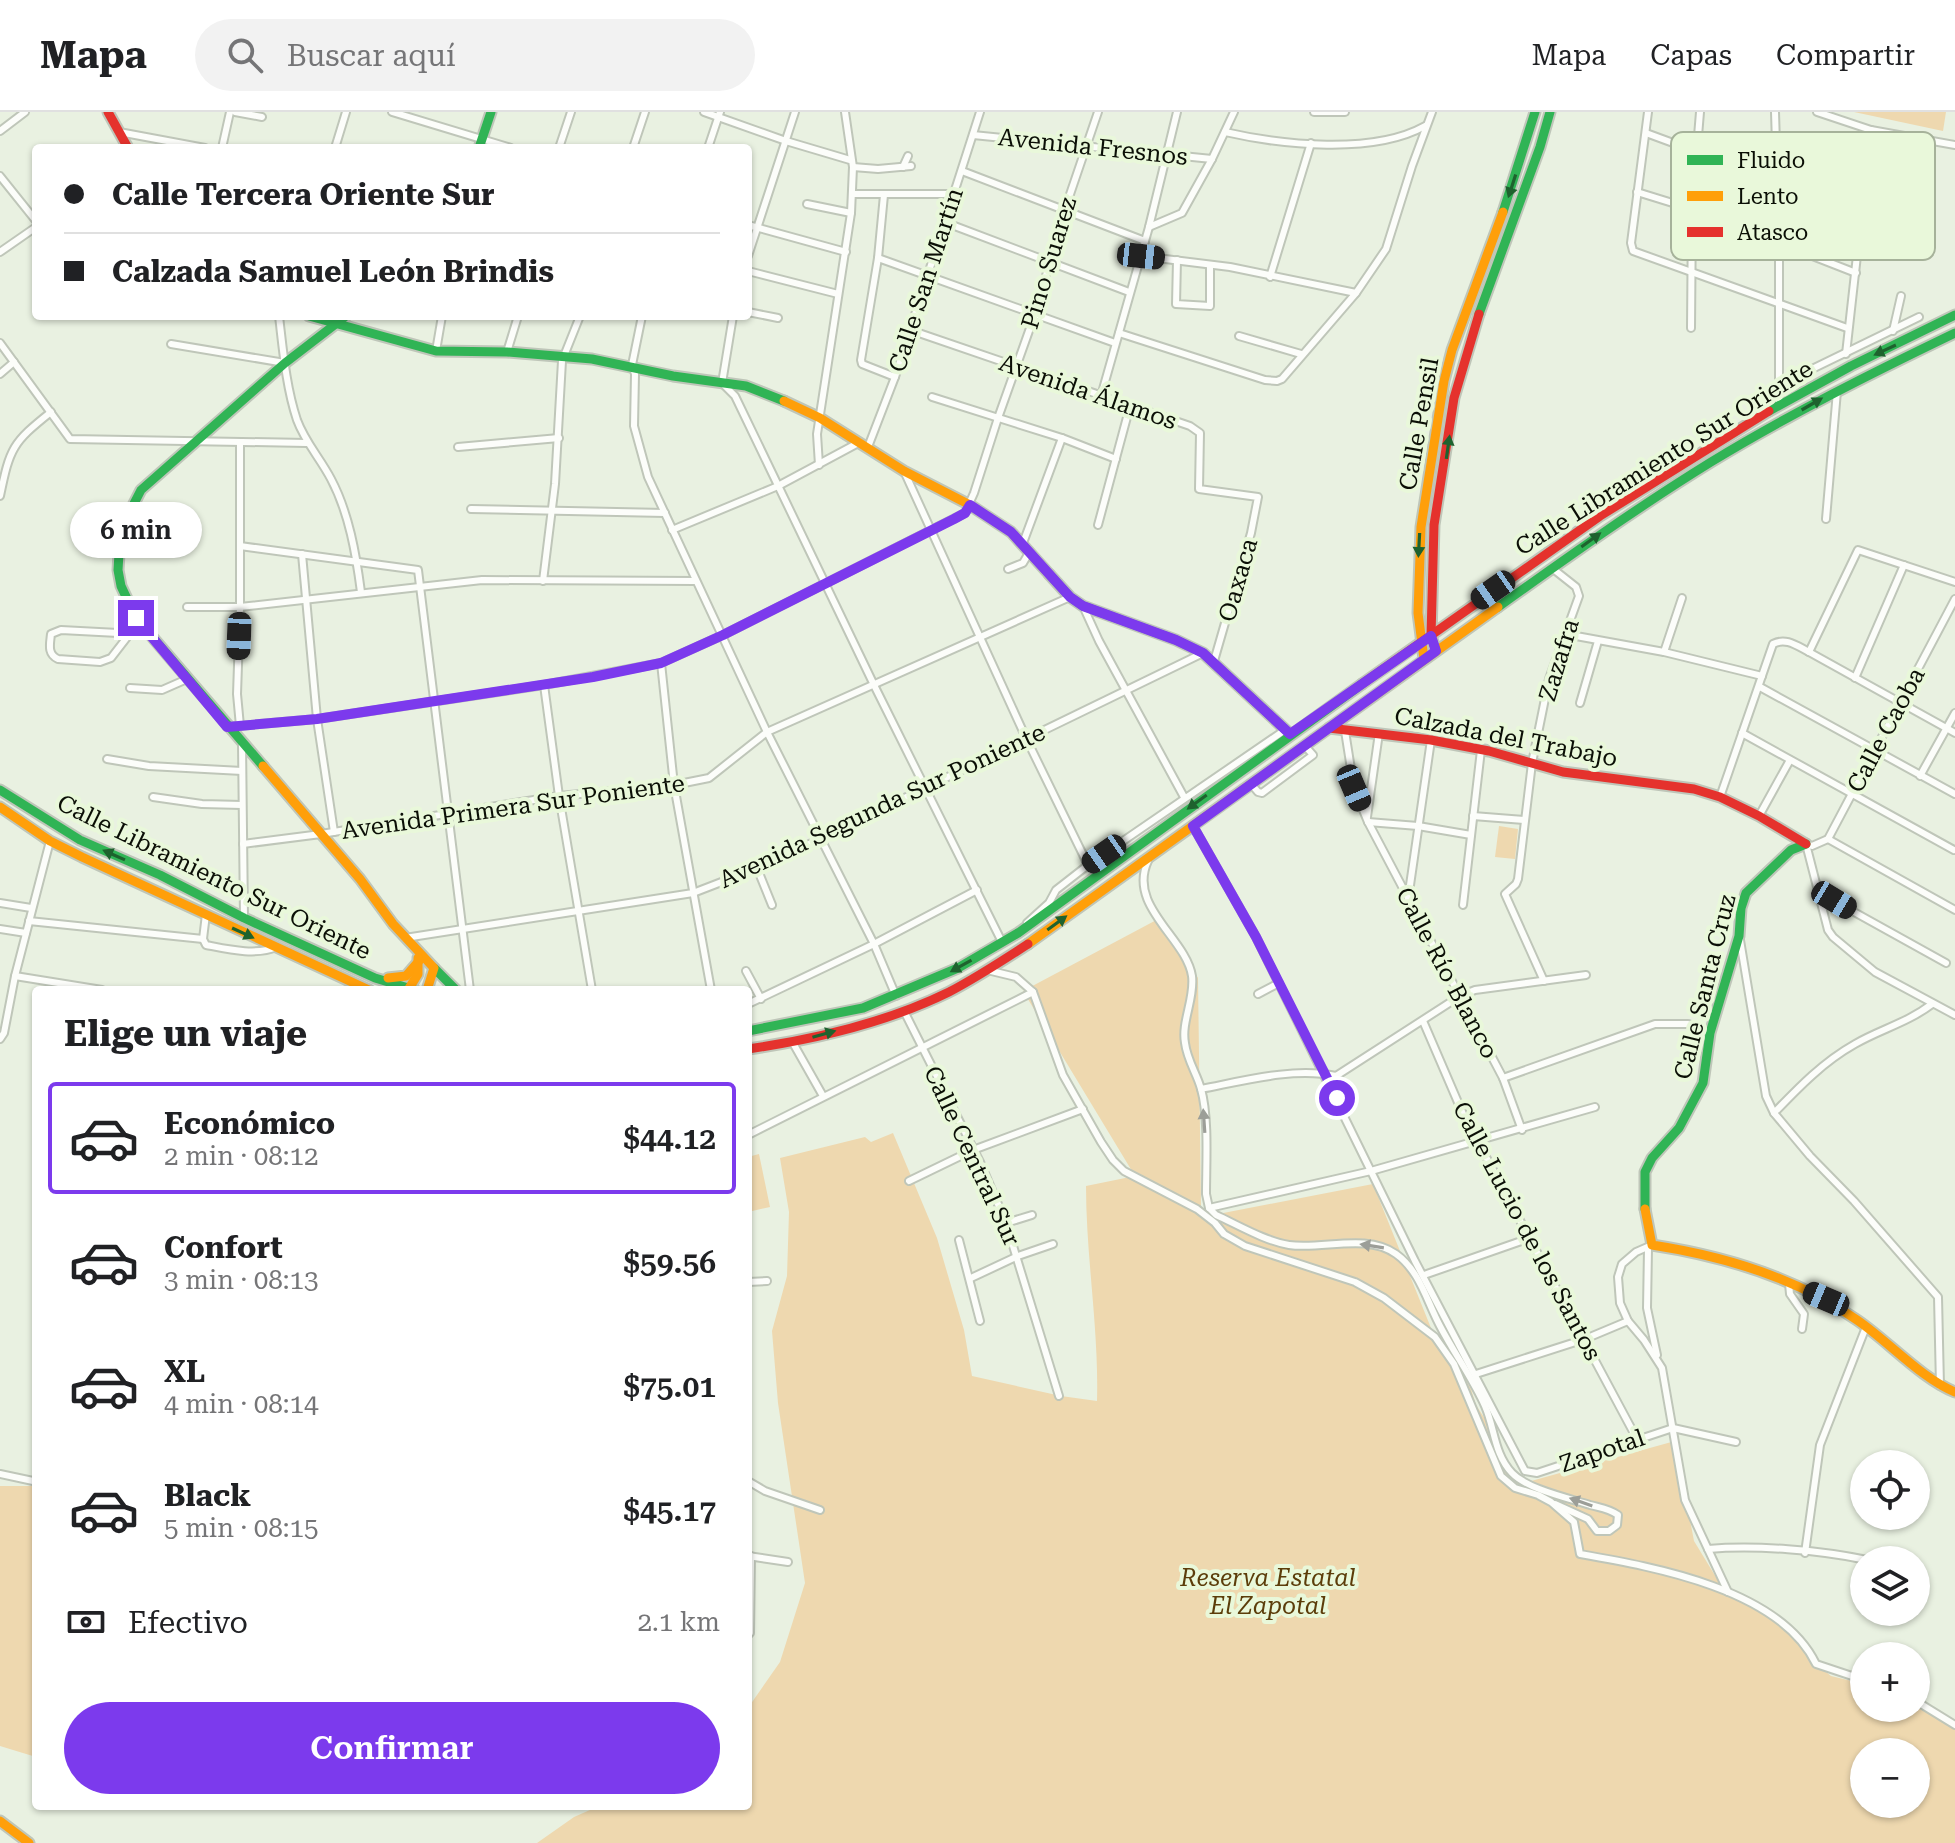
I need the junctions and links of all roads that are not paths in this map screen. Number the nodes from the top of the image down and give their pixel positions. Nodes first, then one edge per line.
1 (25, 112) edge
2 (108, 112) edge
3 (232, 112) edge
4 (346, 112) edge
5 (392, 112) edge
6 (491, 112) edge
7 (571, 112) edge
8 (645, 112) edge
9 (704, 112) edge
10 (795, 112) edge
11 (845, 112) edge
12 (980, 112) edge
13 (1098, 112) edge
14 (1177, 112) edge
15 (1234, 112) edge
16 (1314, 112) edge
17 (1345, 112) edge
18 (1432, 112) edge
19 (1535, 112) edge
20 (1550, 112) edge
21 (1648, 112) edge
22 (1700, 112) edge
23 (1775, 112) edge
24 (1817, 112) edge
25 (719, 114) edge
26 (415, 115) edge
27 (262, 117) dead end
28 (1425, 126) junction
29 (1871, 130) joint
30 (0, 131) edge
31 (119, 132) junction
32 (1225, 132) junction
33 (1698, 132) edge
34 (1775, 132) edge
35 (1882, 132) edge
36 (1646, 133) junction
37 (973, 135) junction
38 (786, 141) junction
39 (1935, 141) edge
40 (1671, 142) edge
41 (480, 143) edge
42 (1311, 143) junction
43 (126, 144) edge
44 (171, 144) edge
45 (223, 144) edge
46 (336, 144) edge
47 (560, 144) edge
48 (634, 144) edge
49 (709, 144) edge
50 (1955, 145) edge
51 (1086, 147) junction
52 (908, 156) dead end
53 (1167, 156) junction
54 (1212, 159) junction
55 (852, 164) junction
56 (962, 171) junction
57 (0, 176) edge
58 (1637, 192) junction
59 (852, 194) junction
60 (953, 194) junction
61 (884, 195) junction
62 (1671, 203) edge
63 (807, 204) dead end
64 (1065, 209) junction
65 (851, 213) junction
66 (32, 219) edge
67 (944, 222) junction
68 (752, 226) edge
69 (32, 227) edge
70 (1149, 227) junction
71 (757, 228) junction
72 (1145, 241) junction
73 (752, 244) edge
74 (0, 252) edge
75 (846, 252) junction
76 (1141, 256) junction
77 (878, 258) junction
78 (1177, 260) junction
79 (1692, 260) edge
80 (1779, 260) edge
81 (1825, 260) edge
82 (1858, 260) edge
83 (1051, 261) junction
84 (1210, 266) junction
85 (752, 272) edge
86 (1692, 272) junction
87 (1856, 273) junction
88 (927, 276) junction
89 (1270, 277) junction
90 (1129, 292) junction
91 (1356, 293) junction
92 (838, 294) junction
93 (1901, 296) dead end
94 (1779, 302) junction
95 (752, 313) edge
96 (1035, 314) junction
97 (1955, 315) edge
98 (1919, 317) dead end
99 (778, 318) dead end
100 (280, 320) edge
101 (323, 320) edge
102 (342, 320) edge
103 (441, 320) edge
104 (517, 320) edge
105 (579, 320) edge
106 (641, 320) edge
107 (732, 320) edge
108 (337, 324) junction
109 (1691, 328) dead end
110 (1847, 328) junction
111 (910, 330) junction
112 (1893, 331) junction
113 (1119, 333) junction
114 (1955, 333) edge
115 (1239, 336) dead end
116 (0, 343) edge
117 (1115, 343) junction
118 (171, 344) dead end
119 (436, 351) junction
120 (507, 352) junction
121 (1301, 354) junction
122 (1846, 354) junction
123 (565, 357) junction
124 (14, 362) junction
125 (285, 363) junction
126 (632, 365) junction
127 (1015, 368) junction
128 (0, 374) edge
129 (895, 377) junction
130 (722, 383) junction
131 (1779, 385) junction
132 (1838, 390) junction
133 (1101, 396) junction
134 (932, 397) dead end
135 (1779, 405) junction
136 (1130, 406) junction
137 (51, 412) junction
138 (820, 418) junction
139 (998, 418) junction
140 (559, 438) junction
141 (1062, 438) junction
142 (194, 442) junction
143 (240, 443) junction
144 (307, 443) junction
145 (864, 445) junction
146 (458, 447) dead end
147 (1116, 459) junction
148 (819, 465) junction
149 (904, 471) junction
150 (778, 486) junction
151 (0, 496) edge
152 (1258, 497) joint
153 (970, 505) junction
154 (471, 509) dead end
155 (551, 511) junction
156 (665, 513) junction
157 (1826, 519) dead end
158 (1098, 525) dead end
159 (672, 530) junction
160 (931, 530) junction
161 (240, 546) junction
162 (1026, 547) junction
163 (302, 554) junction
164 (357, 561) junction
165 (1904, 565) junction
166 (1552, 568) junction
167 (1008, 569) dead end
168 (543, 581) junction
169 (696, 581) junction
170 (1955, 582) edge
171 (826, 583) junction
172 (420, 588) junction
173 (361, 592) junction
174 (1070, 597) junction
175 (306, 598) junction
176 (1682, 598) dead end
177 (1955, 599) edge
178 (1083, 606) junction
179 (187, 607) dead end
180 (240, 607) junction
181 (140, 622) junction
182 (1565, 634) junction
183 (723, 635) junction
184 (1431, 636) junction
185 (980, 639) junction
186 (1598, 641) junction
187 (1420, 643) junction
188 (1436, 651) junction
189 (1664, 652) junction
190 (1809, 652) junction
191 (1203, 653) junction
192 (1424, 659) junction
193 (1214, 661) junction
194 (661, 663) junction
195 (1762, 676) junction
196 (1855, 678) junction
197 (187, 679) junction
198 (544, 685) junction
199 (874, 685) junction
200 (1760, 687) junction
201 (130, 688) dead end
202 (1126, 691) junction
203 (434, 701) junction
204 (1580, 703) dead end
205 (1899, 704) junction
206 (1955, 713) edge
207 (317, 719) junction
208 (240, 726) junction
209 (227, 727) junction
210 (1329, 728) junction
211 (1947, 729) junction
212 (1345, 731) junction
213 (767, 732) junction
214 (1288, 732) junction
215 (1379, 733) junction
216 (1742, 733) junction
217 (1955, 733) edge
218 (1026, 738) junction
219 (1431, 740) junction
220 (242, 743) junction
221 (1305, 746) junction
222 (1481, 750) junction
223 (1877, 750) junction
224 (107, 759) dead end
225 (1286, 760) junction
226 (1790, 760) junction
227 (1532, 763) junction
228 (242, 771) junction
229 (1294, 771) junction
230 (1920, 776) junction
231 (674, 785) junction
232 (1252, 785) junction
233 (925, 787) junction
234 (0, 790) edge
235 (1955, 794) edge
236 (559, 796) junction
237 (1852, 796) junction
238 (153, 797) dead end
239 (1184, 797) junction
240 (1720, 797) junction
241 (242, 805) junction
242 (0, 807) edge
243 (447, 814) junction
244 (1473, 816) junction
245 (1759, 816) junction
246 (1368, 820) junction
247 (1524, 820) junction
248 (1193, 826) junction
249 (1418, 826) junction
250 (334, 832) junction
251 (321, 834) junction
252 (1471, 835) junction
253 (822, 838) junction
254 (1828, 839) junction
255 (50, 841) junction
256 (243, 844) junction
257 (1806, 844) junction
258 (1954, 850) edge
259 (1150, 857) junction
260 (1088, 865) junction
261 (757, 868) junction
262 (977, 890) junction
263 (1818, 892) junction
264 (693, 893) junction
265 (1408, 899) junction
266 (0, 903) edge
267 (772, 905) dead end
268 (1463, 905) dead end
269 (31, 908) junction
270 (1955, 910) edge
271 (580, 912) junction
272 (206, 914) junction
273 (244, 918) junction
274 (29, 921) junction
275 (462, 928) junction
276 (0, 929) edge
277 (26, 933) junction
278 (1018, 933) junction
279 (1739, 936) junction
280 (405, 938) junction
281 (203, 939) junction
282 (1002, 942) junction
283 (874, 944) junction
284 (276, 947) junction
285 (418, 956) junction
286 (1946, 963) dead end
287 (434, 968) junction
288 (987, 970) junction
289 (746, 971) dead end
290 (1586, 975) dead end
291 (15, 976) junction
292 (375, 978) junction
293 (1544, 981) junction
294 (1279, 983) junction
295 (77, 986) edge
296 (360, 986) edge
297 (401, 986) edge
298 (412, 986) edge
299 (428, 986) edge
300 (452, 986) edge
301 (469, 986) edge
302 (591, 986) edge
303 (710, 986) edge
304 (1033, 992) junction
305 (1258, 994) dead end
306 (896, 996) junction
307 (1460, 996) junction
308 (761, 999) junction
309 (752, 1002) edge
310 (1932, 1004) junction
311 (904, 1011) junction
312 (1955, 1015) edge
313 (1423, 1021) junction
314 (752, 1030) edge
315 (1710, 1033) junction
316 (1, 1039) edge
317 (793, 1043) junction
318 (752, 1048) edge
319 (923, 1049) junction
320 (1325, 1074) junction
321 (1503, 1078) junction
322 (1201, 1089) junction
323 (823, 1096) junction
324 (1595, 1107) dead end
325 (1083, 1109) junction
326 (1774, 1113) junction
327 (1522, 1130) junction
328 (752, 1133) edge
329 (1477, 1140) junction
330 (973, 1150) junction
331 (1371, 1171) junction
332 (909, 1181) dead end
333 (1209, 1208) junction
334 (1197, 1209) junction
335 (1032, 1215) dead end
336 (1006, 1223) junction
337 (1530, 1238) junction
338 (959, 1240) dead end
339 (1053, 1244) dead end
340 (1650, 1247) junction
341 (1018, 1256) junction
342 (1424, 1275) junction
343 (971, 1278) junction
344 (767, 1281) dead end
345 (752, 1282) edge
346 (1789, 1284) junction
347 (980, 1321) dead end
348 (1628, 1321) junction
349 (1866, 1327) junction
350 (1802, 1329) dead end
351 (1585, 1339) junction
352 (1658, 1359) junction
353 (1476, 1374) junction
354 (1940, 1386) junction
355 (1955, 1392) edge
356 (1059, 1396) dead end
357 (1673, 1428) junction
358 (1637, 1439) junction
359 (1736, 1442) dead end
360 (0, 1474) edge
361 (32, 1481) edge
362 (752, 1483) edge
363 (1551, 1502) junction
364 (820, 1510) dead end
365 (1708, 1549) junction
366 (1805, 1553) junction
367 (752, 1556) edge
368 (1850, 1558) edge
369 (788, 1562) dead end
370 (1728, 1592) junction
371 (1850, 1675) edge
372 (1930, 1710) edge
373 (1955, 1725) edge
374 (0, 1821) edge
375 (29, 1843) edge

1 - 30 street
2 - 31 main road
3 - 27 street
3 - 45 street
4 - 46 street
5 - 26 street
6 - 41 main road
7 - 47 street
8 - 48 street
9 - 25 street
10 - 38 street
11 - 55 street
12 - 37 street, Calle San Martín
13 - 51 street, Pino Suarez
14 - 53 street
15 - 32 street
16 - 17 street
18 - 28 street
19 -> 187 main road, Calle Pensil
184 -> 20 main road, Calle Pensil
21 - 36 street
22 - 33 street
23 - 34 street
24 - 29 street
25 - 38 street
25 - 49 street
26 - 41 street
28 - 42 street
28 - 91 street
29 - 35 street
31 - 43 main road
31 - 44 street
32 - 42 street
32 - 54 street
36 - 40 street
36 - 58 street
37 - 51 street, Avenida Fresnos
37 - 56 street, Calle San Martín
38 - 55 street
38 - 71 street
39 - 50 street
42 - 89 street
51 - 53 street, Avenida Fresnos
51 - 64 street, Pino Suarez
52 - 55 street
53 - 54 street, Avenida Fresnos
53 - 70 street
54 - 70 street
55 - 59 street
56 - 60 street, Calle San Martín
56 - 64 street
57 - 66 street
58 - 62 street
58 - 86 street
59 - 61 street
59 - 65 street
60 - 61 street
60 - 67 street, Calle San Martín
61 - 77 street
63 - 65 street
64 - 72 street
64 - 83 street, Pino Suarez
65 - 75 street
67 - 83 street
67 - 88 street, Calle San Martín
68 - 71 street
69 - 74 street
70 - 72 street
71 - 73 street
71 - 75 street
72 - 76 street
75 - 92 street
76 - 78 street
76 - 90 street
77 - 88 street
77 - 129 street
78 - 84 street
78 - 84 street
79 - 86 street
80 - 94 street
81 - 87 street
82 - 87 street
83 - 90 street
83 - 96 street, Pino Suarez
84 - 89 street
85 - 92 street
86 - 94 street
86 - 109 street
87 - 110 street
88 - 96 street
88 - 111 street, Calle San Martín
89 - 91 street
90 - 113 street
91 - 121 street
92 - 138 street
93 - 112 street
94 - 110 street
94 - 131 street
95 - 99 street
96 - 117 street
96 - 127 street, Pino Suarez
97 -> 135 main road, Calle Libramiento Sur Oriente
98 - 112 street
100 - 125 street
101 - 108 main road
102 - 108 main road
103 - 119 street
104 - 120 street
105 - 123 street
106 - 126 street
107 - 130 street
108 - 119 main road
108 - 125 main road
110 - 122 street
111 - 127 street, Avenida Álamos
111 - 129 street, Calle San Martín
112 - 122 street
113 - 117 street
113 - 121 street
114 - 132 main road, Calle Libramiento Sur Oriente
115 - 121 street
116 - 124 street
117 - 133 street
118 - 125 street
119 - 120 main road
120 - 123 main road
122 - 131 street
123 - 126 main road
123 - 140 street
124 - 128 street
124 - 137 street
125 - 142 main road
125 - 144 street
126 - 130 main road
126 - 156 street
127 - 133 street, Avenida Álamos
127 - 139 street, Pino Suarez
129 - 145 street, Calle San Martín
130 - 138 main road
130 - 150 street
131 - 135 street
132 - 157 street
166 -> 132 main road, Calle Libramiento Sur Oriente
133 - 136 street, Avenida Álamos
134 - 139 street
135 - 184 main road, Calle Libramiento Sur Oriente
136 - 147 street
136 - 152 street, Avenida Álamos
137 - 142 street
137 - 151 street
138 - 145 main road
138 - 148 street
139 - 141 street
139 - 153 street, Pino Suarez
140 - 146 street
140 - 155 street
141 - 147 street
141 - 162 street
142 - 143 street
142 - 181 main road
143 - 144 street
143 - 161 street
144 - 164 street
145 - 148 street
145 - 149 main road
147 - 158 street
148 - 150 street
149 - 153 main road
149 - 160 street
150 - 159 street
150 - 171 street
152 - 193 street, Oaxaca
153 - 160 street
153 - 162 main road
154 - 155 street
155 - 156 street
155 - 168 street
156 - 159 street
159 - 169 street
160 - 171 street
160 - 185 street
161 - 163 street
161 - 180 street
162 - 167 street
162 - 174 main road
163 - 164 street
163 - 175 street
164 - 172 street
164 - 173 street
165 - 170 street
165 - 190 street
165 - 196 street
166 - 182 street, Zazafra
166 - 188 main road, Calle Libramiento Sur Oriente
168 - 169 street
168 - 172 street
169 - 183 street
171 - 183 street
171 - 199 street
172 - 173 street
172 - 203 street
173 - 175 street
174 - 178 main road
174 - 185 street, Avenida Primera Sur Poniente
175 - 180 street
175 - 207 street
176 - 189 street
177 - 205 street, Calle Caoba
178 - 191 main road
178 - 202 street
179 - 180 street
180 - 208 street
181 - 181 street
181 - 197 main road
182 - 186 street
182 - 227 street, Zazafra
183 - 194 street
183 - 213 street
184 - 187 main road, Calle Libramiento Sur Oriente
184 - 188 main road, Calle Pensil
185 - 199 street, Avenida Primera Sur Poniente
185 - 218 street
186 - 189 street
186 - 204 street
187 - 192 main road, Calle Pensil
187 - 214 main road, Calle Libramiento Sur Oriente
188 - 192 main road, Calle Libramiento Sur Oriente
189 - 195 street
190 - 195 street
190 - 196 street
191 - 193 main road
191 - 202 street, Avenida Segunda Sur Poniente
192 - 210 main road, Calle Libramiento Sur Oriente
193 - 214 main road
194 - 198 street
194 - 231 street
195 - 200 street
196 - 205 street
197 - 201 street
197 - 209 main road
198 - 203 street
198 - 236 street
199 - 213 street, Avenida Primera Sur Poniente
199 - 233 street
200 - 216 street
200 - 223 street
202 - 218 street, Avenida Segunda Sur Poniente
202 - 239 street
203 - 207 street
203 - 243 street
205 - 211 street
205 - 223 street, Calle Caoba
206 - 211 street
207 - 208 street
207 - 250 street
208 - 209 street
209 - 220 main road
210 - 212 main road, Calzada del Trabajo
210 - 221 main road, Calle Libramiento Sur Oriente
211 - 217 street
211 - 230 street
212 - 215 main road, Calzada del Trabajo
212 - 246 street, Calle Río Blanco
213 - 231 street, Avenida Primera Sur Poniente
213 - 253 street
214 - 239 street
214 -> 278 main road, Calle Libramiento Sur Oriente
215 - 219 main road, Calzada del Trabajo
215 - 246 street
216 - 226 street
216 - 240 street
218 - 233 street, Avenida Segunda Sur Poniente
218 - 260 street
219 - 222 main road, Calzada del Trabajo
219 - 249 street
220 - 228 street
220 - 251 main road
221 - 225 main road, Calle Libramiento Sur Oriente
221 - 229 street
222 - 227 main road, Calzada del Trabajo
222 - 244 street
223 - 230 street
223 - 237 street, Calle Caoba
224 - 228 street
225 - 229 street
225 - 232 main road, Calle Libramiento Sur Oriente
226 - 237 street
226 - 245 street
227 - 240 main road, Calzada del Trabajo
227 - 247 street, Zazafra
228 - 241 street
229 - 232 street
230 - 235 street
231 - 236 street, Avenida Primera Sur Poniente
231 - 264 street
232 - 248 main road, Calle Libramiento Sur Oriente
233 - 253 street, Avenida Segunda Sur Poniente
233 - 262 street
273 -> 234 main road, Calle Libramiento Sur Oriente
236 - 243 street, Avenida Primera Sur Poniente
236 - 271 street
237 - 254 street, Calle Caoba
237 - 258 street
238 - 241 street
239 - 260 street
240 - 245 main road, Calzada del Trabajo
241 - 256 street
242 - 255 main road, Calle Libramiento Sur Oriente
243 - 250 street, Avenida Primera Sur Poniente
243 - 275 street
244 - 247 street
244 - 252 street
245 - 257 main road, Calzada del Trabajo
246 - 249 street
246 - 265 street, Calle Río Blanco
247 - 293 street, Zazafra
248 - 259 main road, Calle Libramiento Sur Oriente
248 - 294 street
249 - 252 street
249 - 265 street
250 - 251 street, Avenida Primera Sur Poniente
251 - 256 street, Avenida Primera Sur Poniente
251 - 280 main road
252 - 268 street
253 - 261 street, Avenida Segunda Sur Poniente
253 - 283 street
254 - 257 street
254 - 270 street
255 - 269 street
255 - 272 main road, Calle Libramiento Sur Oriente
256 - 273 street
257 - 263 street
257 - 279 main road, Calle Santa Cruz
288 -> 259 main road, Calle Libramiento Sur Oriente
259 - 322 street
260 - 278 street
261 - 264 street, Avenida Segunda Sur Poniente
261 - 267 street
262 - 282 street
262 - 283 street
263 - 286 street
263 - 310 street
264 - 271 street, Avenida Segunda Sur Poniente
264 - 303 street
265 - 307 street, Calle Río Blanco
266 - 269 street
269 - 274 street
271 - 275 street, Avenida Segunda Sur Poniente
271 - 302 street
272 - 281 street
272 -> 284 main road, Calle Libramiento Sur Oriente
273 - 292 main road, Calle Libramiento Sur Oriente
274 - 277 street
274 - 281 street
275 - 280 street, Avenida Segunda Sur Poniente
275 - 301 street
276 - 277 street
277 - 291 street
278 - 282 main road, Calle Libramiento Sur Oriente
279 - 315 main road, Calle Santa Cruz
279 - 326 street
280 - 285 main road
281 - 284 street
282 -> 306 main road, Calle Libramiento Sur Oriente
283 - 306 street
283 - 308 street
284 - 296 main road, Calle Libramiento Sur Oriente
285 - 287 main road
285 - 292 main road
285 - 298 main road
287 - 299 main road
287 - 300 main road
288 - 304 street
288 - 311 main road, Calle Libramiento Sur Oriente
289 - 308 street
290 - 293 street
291 - 295 street
291 - 316 street
292 - 297 main road, Calle Libramiento Sur Oriente
293 - 307 street
294 - 305 street
294 - 320 street
304 - 319 street
304 - 325 street
306 - 314 main road, Calle Libramiento Sur Oriente
307 - 313 street
307 - 321 street, Calle Río Blanco
308 - 309 street
310 - 312 street
310 - 326 street
317 -> 311 main road, Calle Libramiento Sur Oriente
311 - 319 street, Calle Central Sur
313 - 320 street
313 - 329 street, Calle Lucio de los Santos
315 - 321 street
315 - 340 main road, Calle Santa Cruz
317 - 318 main road, Calle Libramiento Sur Oriente
317 - 323 street
319 - 323 street
319 - 330 street, Calle Central Sur
320 - 322 street
320 - 331 street
321 - 327 street, Calle Río Blanco
333 -> 322 street
323 - 328 street
324 - 327 street
325 - 330 street
325 - 334 street
326 - 354 street
327 - 329 street
329 - 331 street
329 - 337 street, Calle Lucio de los Santos
330 - 332 street
330 - 336 street, Calle Central Sur
331 - 333 street
331 - 342 street
333 - 334 street
363 -> 333 street
334 - 363 street
335 - 336 street
336 - 341 street, Calle Central Sur
337 - 342 street
337 - 351 street, Calle Lucio de los Santos
338 - 343 street
339 - 341 street
340 - 346 main road
340 - 348 street
340 - 352 street, Calle Santa Cruz
341 - 343 street
341 - 356 street, Calle Central Sur
342 - 353 street
343 - 347 street
344 - 345 street
346 - 349 main road
346 - 350 street
348 - 351 street
348 - 352 street
349 - 354 main road
349 - 366 street
351 - 353 street
351 - 358 street, Calle Lucio de los Santos
352 - 357 street, Calle Santa Cruz
353 - 358 street, Zapotal
354 - 355 main road
357 - 358 street, Zapotal
357 - 359 street
357 - 365 street, Calle Santa Cruz
360 - 361 street
362 - 364 street
363 - 370 street
365 - 366 street
365 - 370 street, Calle Santa Cruz
366 - 368 street
367 - 369 street
370 - 371 street
372 - 373 street
374 - 375 main road

